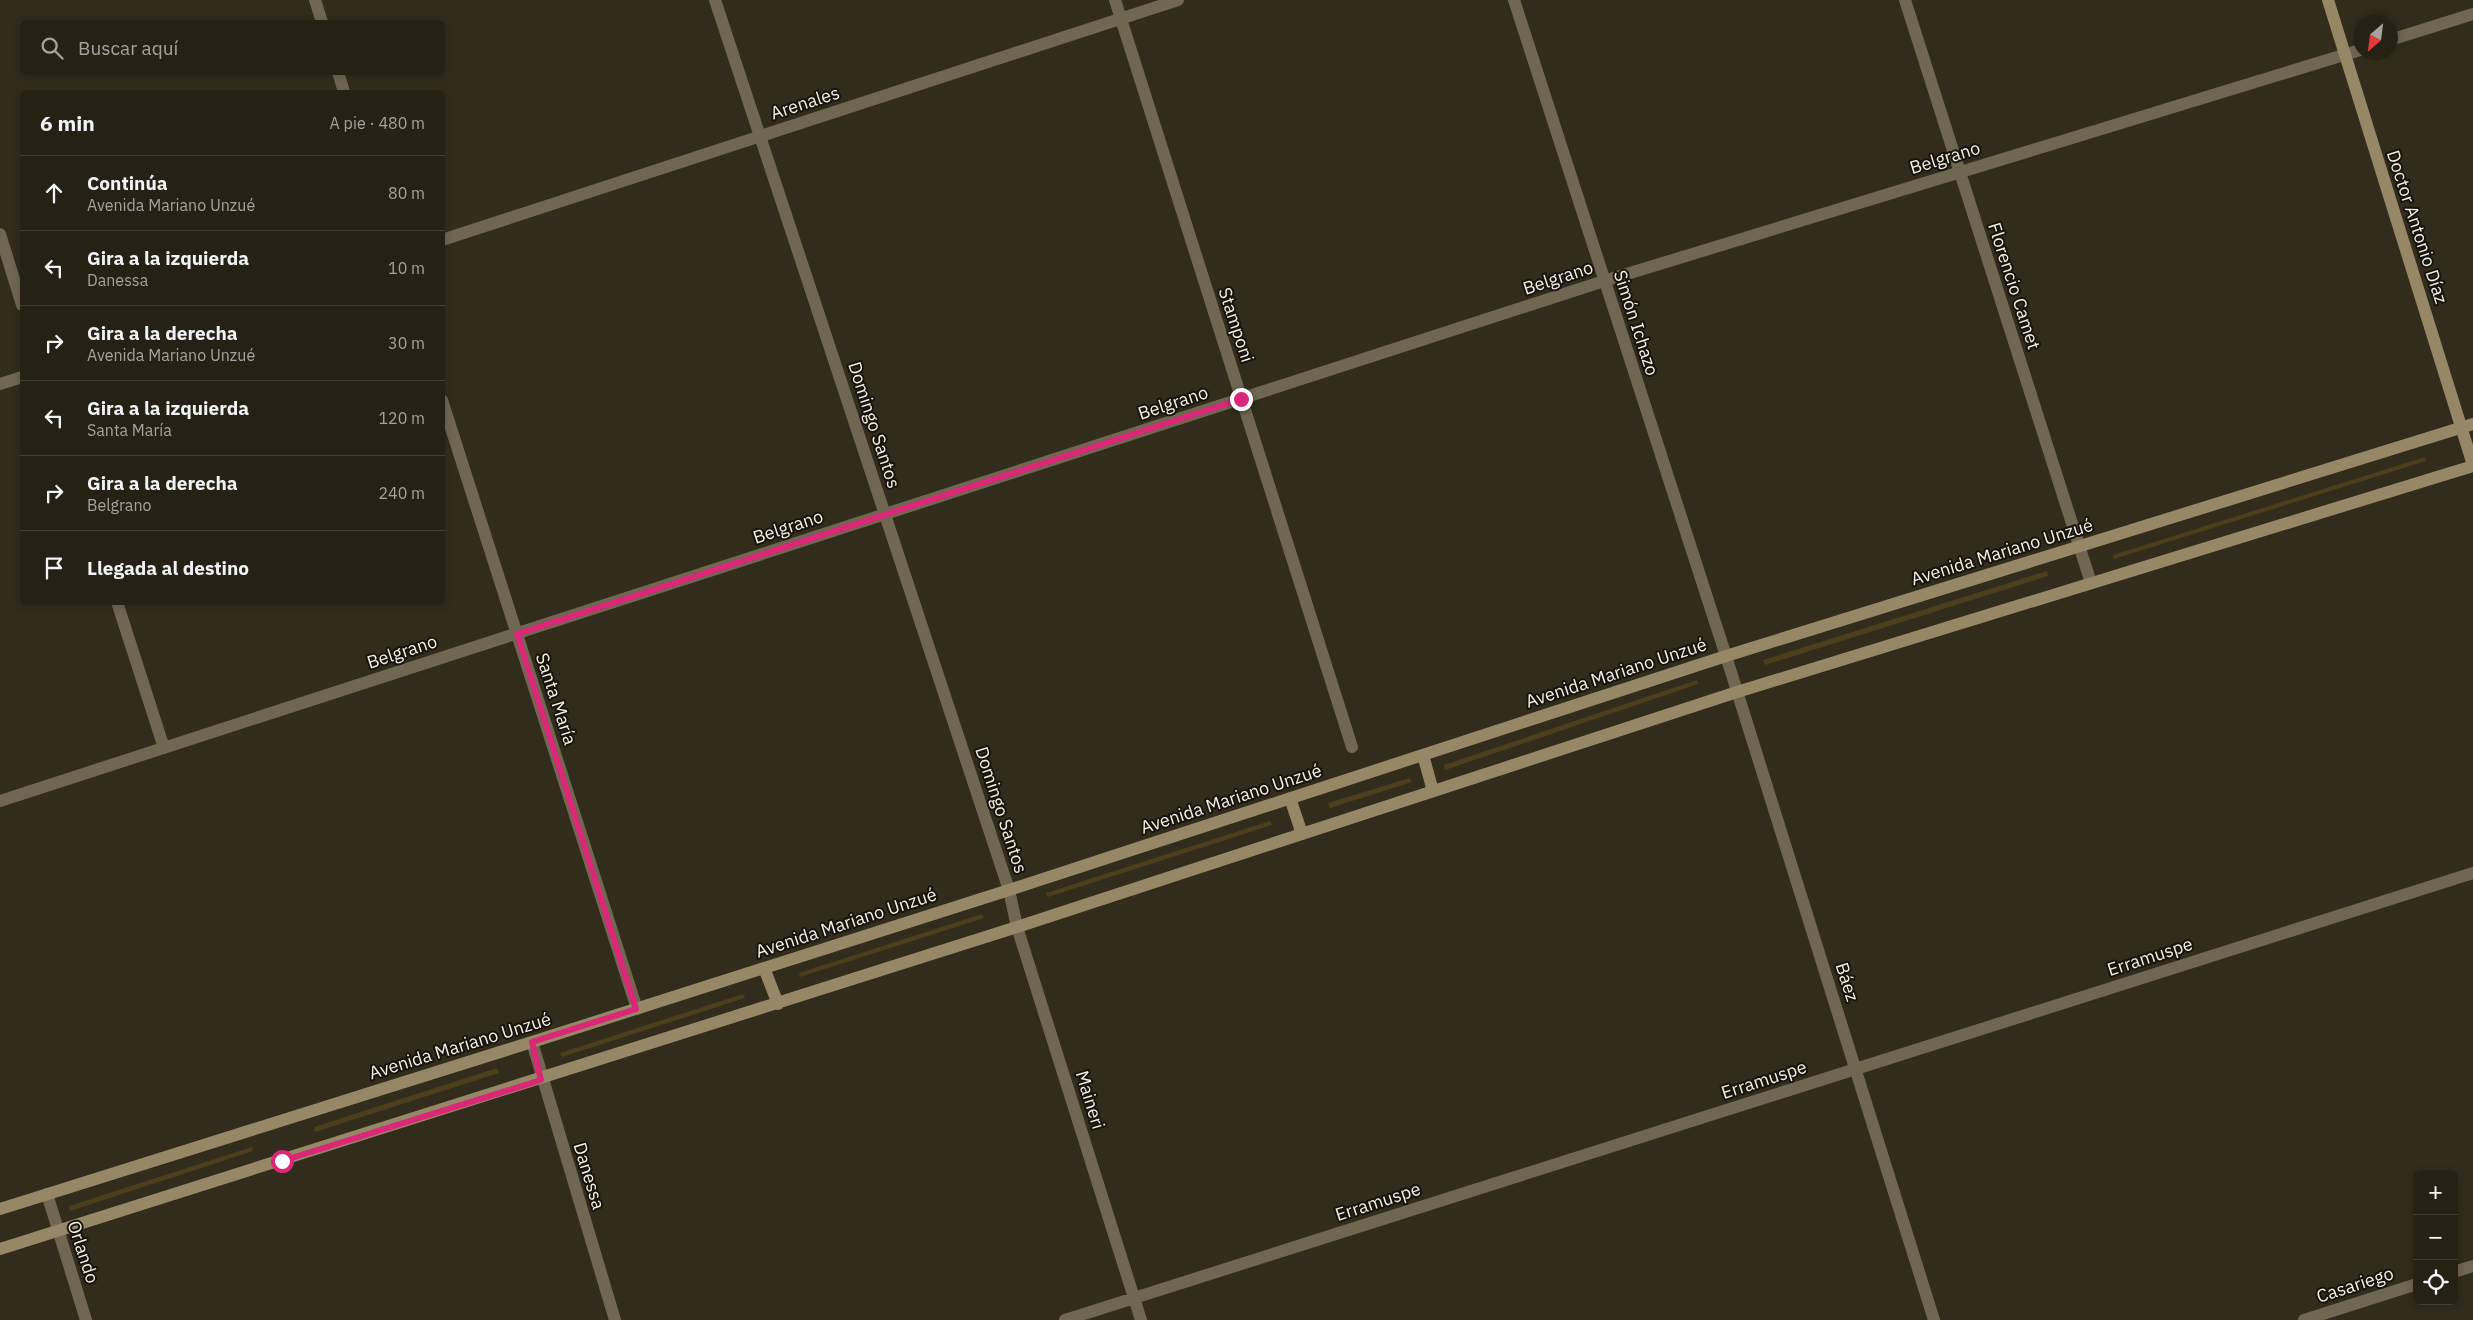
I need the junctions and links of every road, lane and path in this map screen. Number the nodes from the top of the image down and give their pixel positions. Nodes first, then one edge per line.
1 (315, 0) edge
2 (715, 0) edge
3 (1115, 0) edge
4 (1178, 0) edge
5 (1514, 0) edge
6 (1905, 0) edge
7 (2328, 0) edge
8 (2473, 14) edge
9 (1121, 18) junction
10 (321, 20) edge
11 (2398, 37) edge
12 (2353, 52) edge
13 (2345, 55) junction
14 (339, 75) edge
15 (343, 90) edge
16 (760, 136) junction
17 (1959, 172) junction
18 (0, 234) edge
19 (445, 239) edge
20 (1604, 281) junction
21 (20, 299) edge
22 (20, 378) edge
23 (0, 384) edge
24 (1241, 399) junction
25 (445, 409) edge
26 (2468, 426) edge
27 (2473, 465) edge
28 (885, 514) junction
29 (2079, 547) junction
30 (2091, 583) junction
31 (118, 605) edge
32 (517, 634) junction
33 (1726, 656) junction
34 (1736, 692) junction
35 (1352, 747) dead end
36 (164, 748) junction
37 (1423, 755) junction
38 (1433, 791) junction
39 (1290, 798) junction
40 (0, 801) edge
41 (1302, 834) junction
42 (2473, 873) edge
43 (1009, 890) junction
44 (1017, 927) junction
45 (764, 968) junction
46 (778, 1004) junction
47 (636, 1009) junction
48 (532, 1042) junction
49 (1856, 1069) junction
50 (541, 1080) junction
51 (47, 1194) junction
52 (0, 1209) edge
53 (58, 1231) junction
54 (0, 1249) edge
55 (2473, 1266) edge
56 (2458, 1271) edge
57 (2413, 1285) edge
58 (1134, 1298) junction
59 (86, 1320) edge
60 (615, 1320) edge
61 (1065, 1320) edge
62 (1141, 1320) edge
63 (1934, 1320) edge
64 (2304, 1320) edge

1 - 10 street
2 - 16 street, Domingo Santos
3 - 9 street, Stamponi
4 - 9 street, Arenales
5 - 20 street, Simón Ichazo
6 - 17 street, Florencio Camet
7 - 13 main road, Doctor Antonio Díaz
8 - 11 street
9 - 16 street, Arenales
9 - 24 street, Stamponi
12 - 13 street, Belgrano
13 - 17 street, Belgrano
13 - 26 main road, Doctor Antonio Díaz
14 - 15 street
16 - 19 street, Arenales
16 - 28 street, Domingo Santos
17 - 20 street, Belgrano
17 - 29 street, Florencio Camet
18 - 21 street
20 - 24 street, Belgrano
20 - 33 street, Simón Ichazo
22 - 23 street
24 - 28 street, Belgrano
24 - 35 street, Stamponi
25 - 32 street, Santa María
26 - 27 main road, Doctor Antonio Díaz
26 - 29 main road, Avenida Mariano Unzué
27 - 30 main road
28 - 32 street, Belgrano
28 - 43 street, Domingo Santos
29 - 30 street, Florencio Camet
29 - 33 main road, Avenida Mariano Unzué
30 - 34 main road
31 - 36 street
32 - 36 street, Belgrano
32 - 47 street, Santa María
33 - 34 street, Báez
33 - 37 main road, Avenida Mariano Unzué
34 - 38 main road
34 - 49 street, Báez
36 - 40 street, Belgrano
37 - 38 main road
37 - 39 main road, Avenida Mariano Unzué
38 - 41 main road
39 - 41 main road
39 - 43 main road, Avenida Mariano Unzué
41 - 44 main road
42 - 49 street, Erramuspe
43 - 44 street, Maineri
43 - 45 main road, Avenida Mariano Unzué
44 - 46 main road
44 - 58 street, Maineri
45 - 46 main road
45 - 47 main road, Avenida Mariano Unzué
46 - 50 main road
47 - 48 main road, Avenida Mariano Unzué
48 - 50 street, Danessa
48 - 51 main road, Avenida Mariano Unzué
49 - 58 street, Erramuspe
49 - 63 street, Báez
50 - 53 main road
50 - 60 street, Danessa
51 - 52 main road, Avenida Mariano Unzué
51 - 53 street, Orlando
53 - 54 main road
53 - 59 street, Orlando
55 - 56 street
57 - 64 street, Casariego
58 - 61 street, Erramuspe
58 - 62 street, Maineri

